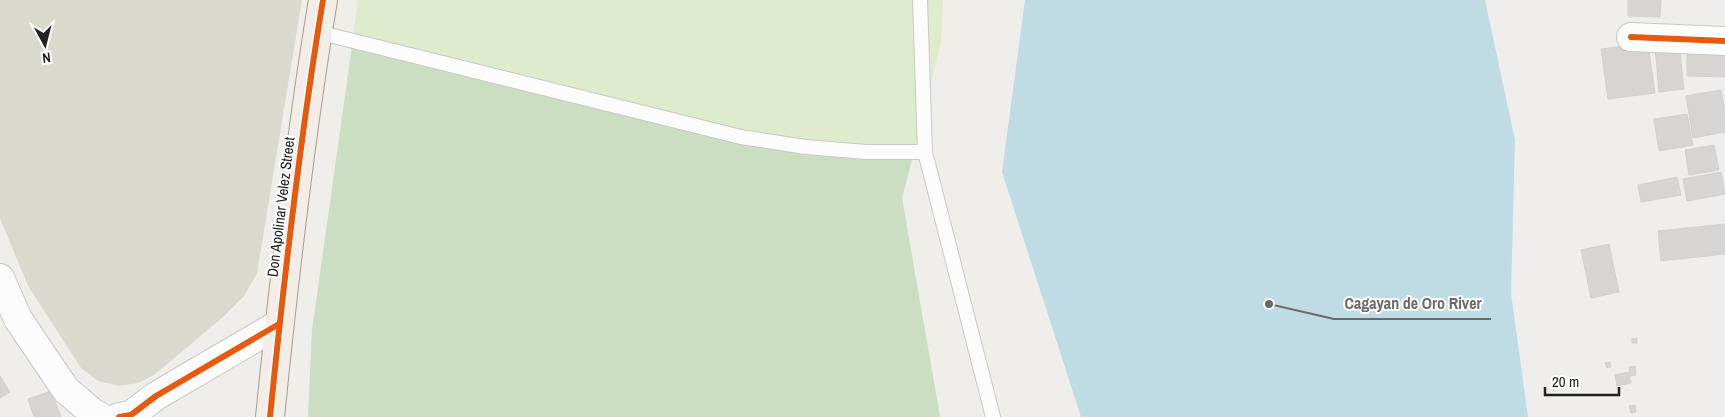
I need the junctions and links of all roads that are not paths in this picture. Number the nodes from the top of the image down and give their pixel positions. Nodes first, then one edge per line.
1 (323, 0) edge
2 (920, 0) edge
3 (317, 32) junction
4 (1632, 37) dead end
5 (1725, 41) edge
6 (924, 152) junction
7 (0, 278) edge
8 (279, 324) junction
9 (101, 417) edge
10 (119, 417) edge
11 (270, 417) edge
12 (992, 417) edge

1 - 3 main road, Don Apolinar Velez Street
2 - 6 lane
3 - 6 lane
3 - 8 main road, Don Apolinar Velez Street
4 - 5 street
6 - 12 lane
7 - 9 street
8 - 10 street
8 - 11 main road, Don Apolinar Velez Street

